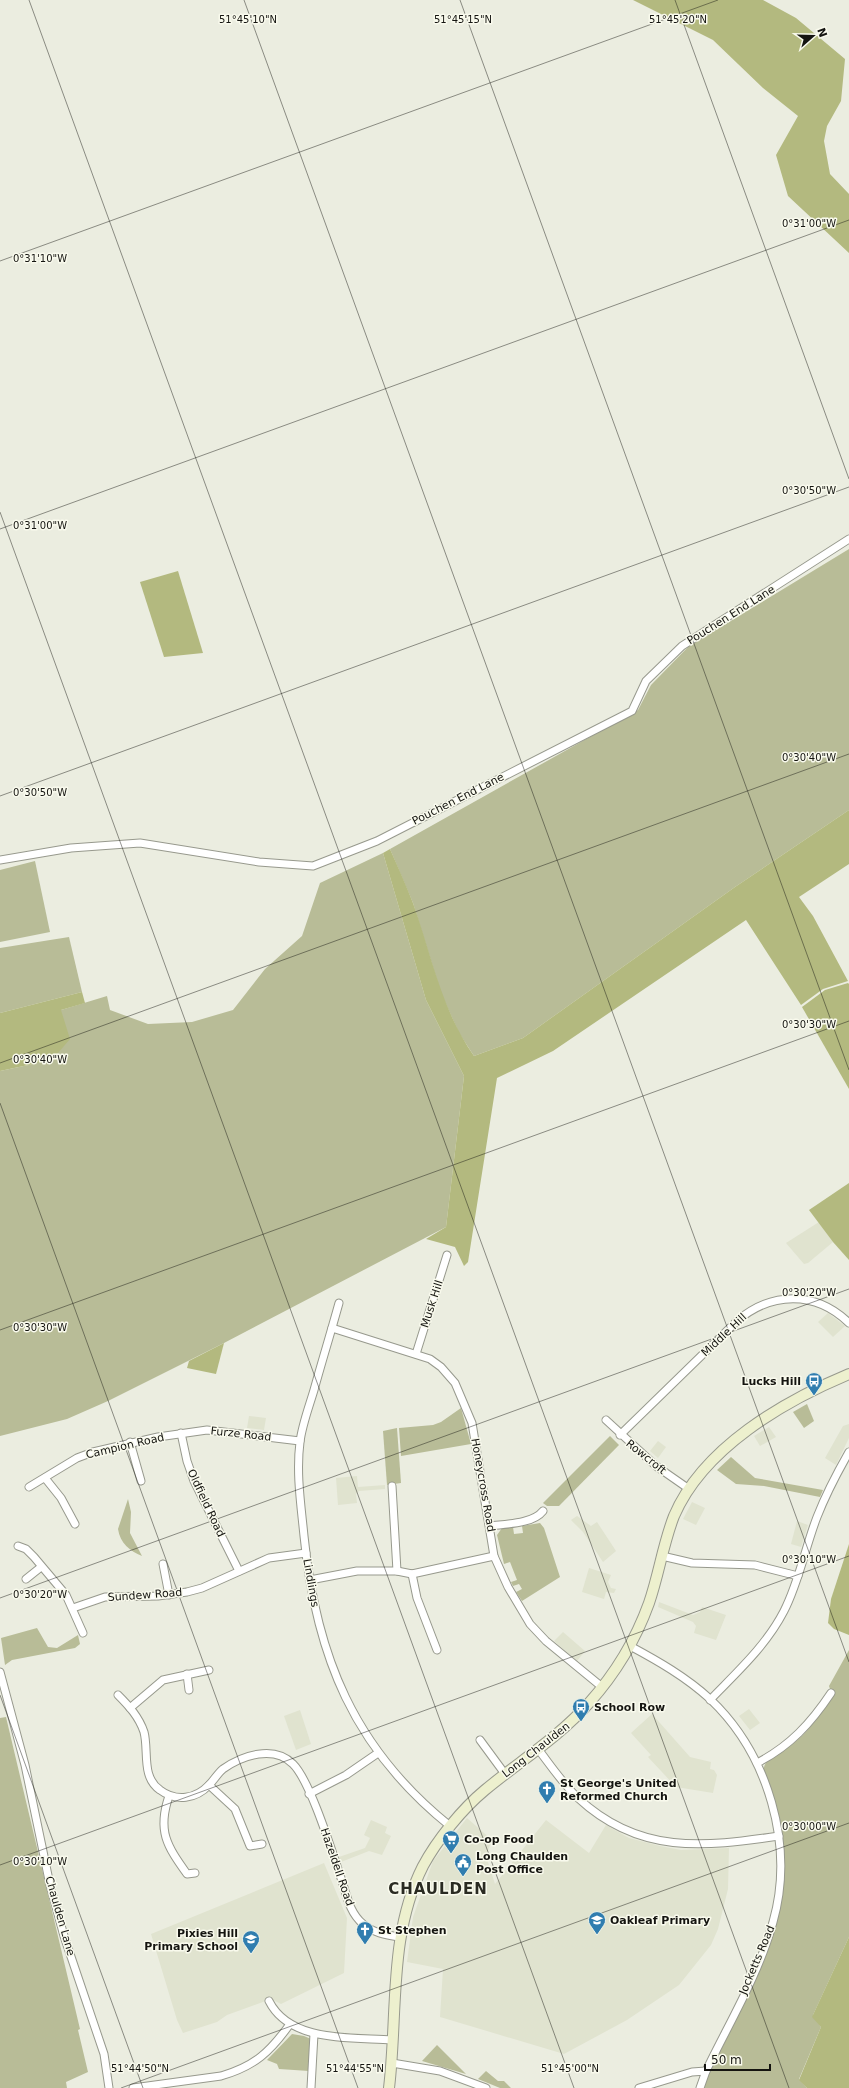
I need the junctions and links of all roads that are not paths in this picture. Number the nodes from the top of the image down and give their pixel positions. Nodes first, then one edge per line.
1 (849, 539) edge
2 (0, 860) edge
3 (447, 1255) dead end
4 (339, 1303) dead end
5 (849, 1323) edge
6 (332, 1328) junction
7 (416, 1354) junction
8 (849, 1375) edge
9 (606, 1420) dead end
10 (181, 1433) junction
11 (620, 1435) junction
12 (300, 1441) junction
13 (130, 1442) junction
14 (849, 1452) edge
15 (45, 1478) junction
16 (141, 1481) dead end
17 (392, 1486) dead end
18 (29, 1487) dead end
19 (689, 1489) junction
20 (543, 1511) dead end
21 (75, 1524) dead end
22 (490, 1526) junction
23 (18, 1546) dead end
24 (306, 1553) junction
25 (494, 1556) junction
26 (662, 1556) junction
27 (163, 1564) dead end
28 (41, 1567) junction
29 (238, 1571) junction
30 (397, 1571) junction
31 (412, 1574) junction
32 (798, 1576) junction
33 (26, 1579) dead end
34 (310, 1580) junction
35 (169, 1595) junction
36 (73, 1608) junction
37 (83, 1633) dead end
38 (630, 1646) junction
39 (437, 1650) dead end
40 (209, 1670) dead end
41 (0, 1672) edge
42 (187, 1674) junction
43 (602, 1687) junction
44 (189, 1690) dead end
45 (831, 1693) dead end
46 (118, 1695) dead end
47 (710, 1700) junction
48 (130, 1708) junction
49 (480, 1740) dead end
50 (538, 1749) junction
51 (378, 1754) junction
52 (757, 1763) junction
53 (505, 1774) junction
54 (209, 1785) junction
55 (310, 1794) junction
56 (170, 1796) junction
57 (450, 1826) junction
58 (779, 1836) junction
59 (262, 1844) dead end
60 (195, 1873) dead end
61 (400, 1937) junction
62 (269, 2001) dead end
63 (290, 2024) junction
64 (314, 2034) junction
65 (392, 2040) junction
66 (392, 2063) junction
67 (706, 2071) junction
68 (109, 2088) edge
69 (132, 2088) edge
70 (311, 2088) edge
71 (388, 2088) edge
72 (486, 2088) edge
73 (639, 2088) edge
74 (700, 2088) edge

1 - 2 street, Pouchen End Lane
3 - 7 street, Musk Hill
4 - 6 street, Lindlings
5 - 11 street, Middle Hill
6 - 7 street, Honeycross Road
6 - 12 street, Lindlings
7 - 22 street, Honeycross Road
8 - 19 street, Long Chaulden
9 - 11 street, Rowcroft
10 - 12 street, Furze Road
10 - 13 street, Campion Road
10 - 29 street, Oldfield Road
11 - 19 street, Rowcroft
12 - 24 street, Lindlings
13 - 15 street, Campion Road
13 - 16 street
14 - 32 street
15 - 18 street, Campion Road
15 - 21 street
17 - 30 street
19 - 26 street, Long Chaulden
20 - 22 street
22 - 25 street, Honeycross Road
23 - 28 street
24 - 29 street, Sundew Road
24 - 34 street, Lindlings
25 - 31 street
25 - 43 street, Honeycross Road
26 - 32 street
26 - 38 street, Long Chaulden
27 - 35 street
28 - 33 street
28 - 36 street
29 - 35 street, Sundew Road
30 - 31 street
30 - 34 street
31 - 39 street
32 - 47 street
34 - 51 street, Lindlings
35 - 36 street, Sundew Road
36 - 37 street
38 - 43 street, Long Chaulden
38 - 47 street, Jocketts Road
40 - 42 street
41 - 68 street, Chaulden Lane
42 - 44 street
42 - 48 street
43 - 50 street, Long Chaulden
45 - 52 street
46 - 48 street
47 - 52 street, Jocketts Road
48 - 56 street
49 - 53 street
50 - 53 street, Long Chaulden
50 - 58 street
51 - 55 street
51 - 57 street, Lindlings
52 - 58 street, Jocketts Road
53 - 57 street, Long Chaulden
54 - 55 street, Hazeldell Road
54 - 56 street, Hazeldell Road
54 - 59 street
55 - 61 street, Hazeldell Road
56 - 60 street
57 - 61 street, Long Chaulden
58 - 67 street, Jocketts Road
61 - 65 street, Long Chaulden
62 - 63 street
63 - 64 street
63 - 69 street
64 - 65 street
64 - 70 street
65 - 66 street, Long Chaulden
66 - 71 street, Long Chaulden
66 - 72 street
67 - 73 street
67 - 74 street, Jocketts Road

